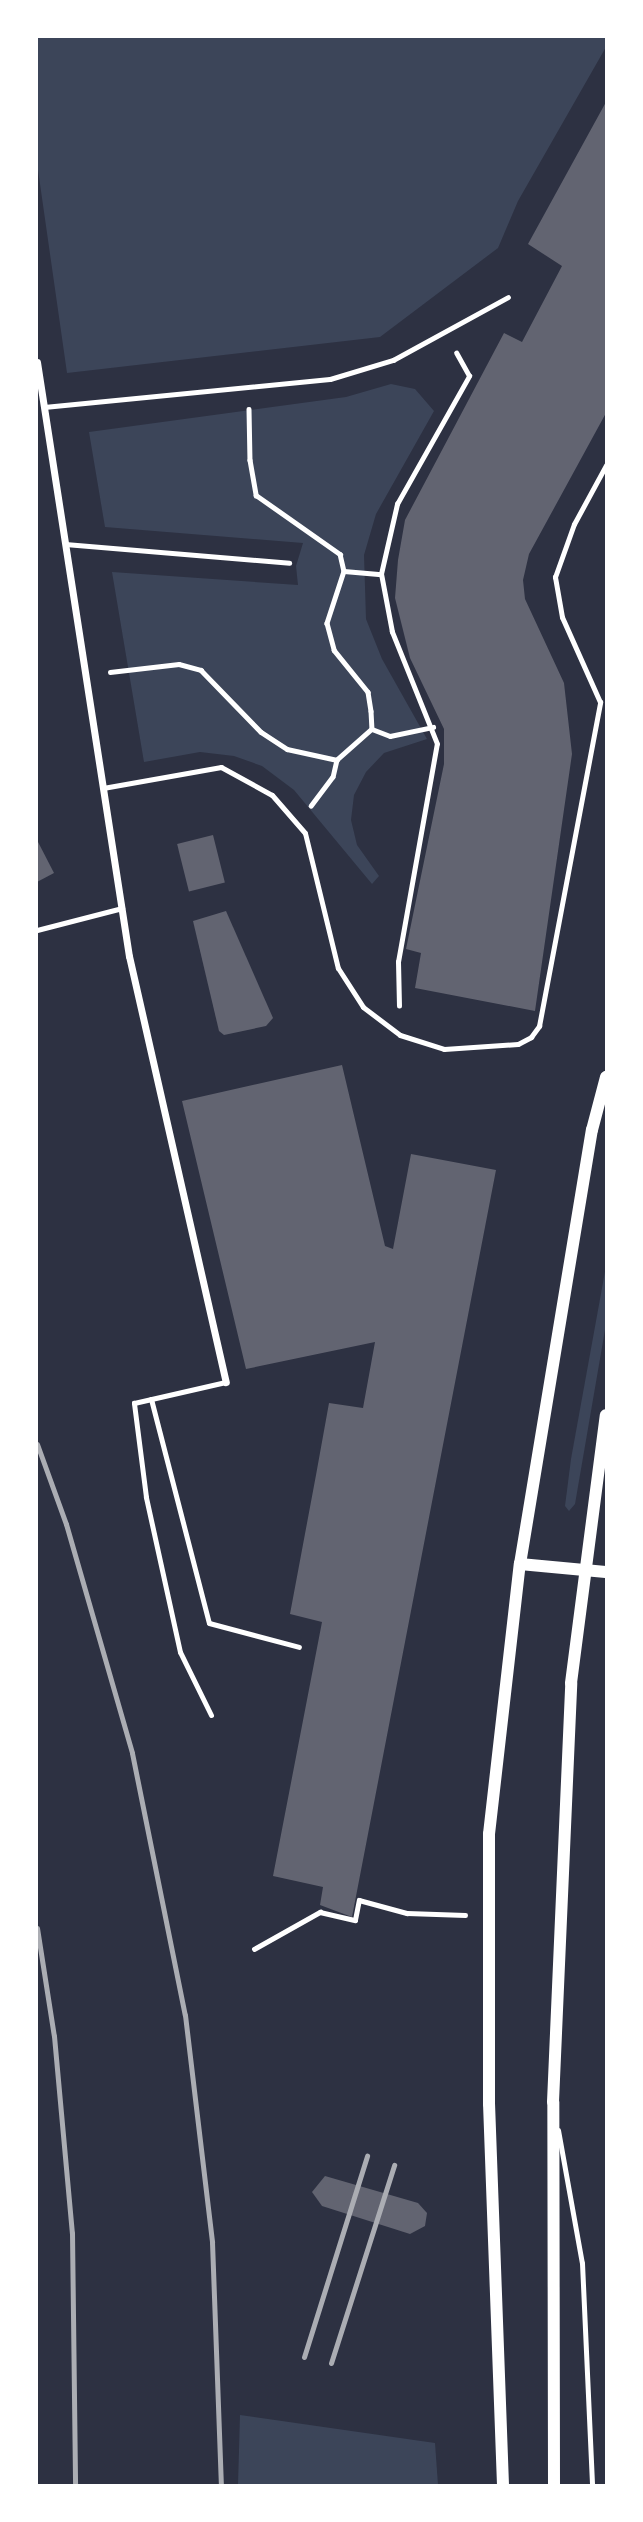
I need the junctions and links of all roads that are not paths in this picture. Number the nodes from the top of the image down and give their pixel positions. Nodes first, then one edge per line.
1 (508, 297) dead end
2 (37, 362) edge
3 (44, 407) junction
4 (606, 465) edge
5 (65, 544) junction
6 (289, 563) dead end
7 (103, 788) junction
8 (122, 908) junction
9 (37, 930) edge
10 (606, 1077) edge
11 (226, 1382) joint
12 (151, 1399) junction
13 (606, 1415) edge
14 (520, 1564) junction
15 (583, 1570) junction
16 (606, 1572) edge
17 (299, 1647) dead end
18 (211, 1715) dead end
19 (553, 2102) junction
20 (503, 2485) edge
21 (554, 2485) edge
22 (592, 2485) edge

1 - 3 lane
2 - 3 street
3 - 5 street
4 - 7 lane
5 - 6 lane
5 - 7 street
7 - 8 street
8 - 9 lane
8 - 11 street
10 - 14 street
11 - 12 lane
12 - 17 lane
12 - 18 lane
13 - 15 street
14 - 15 street
14 - 20 street
15 - 16 street
15 - 19 street
19 - 21 street
19 - 22 lane

